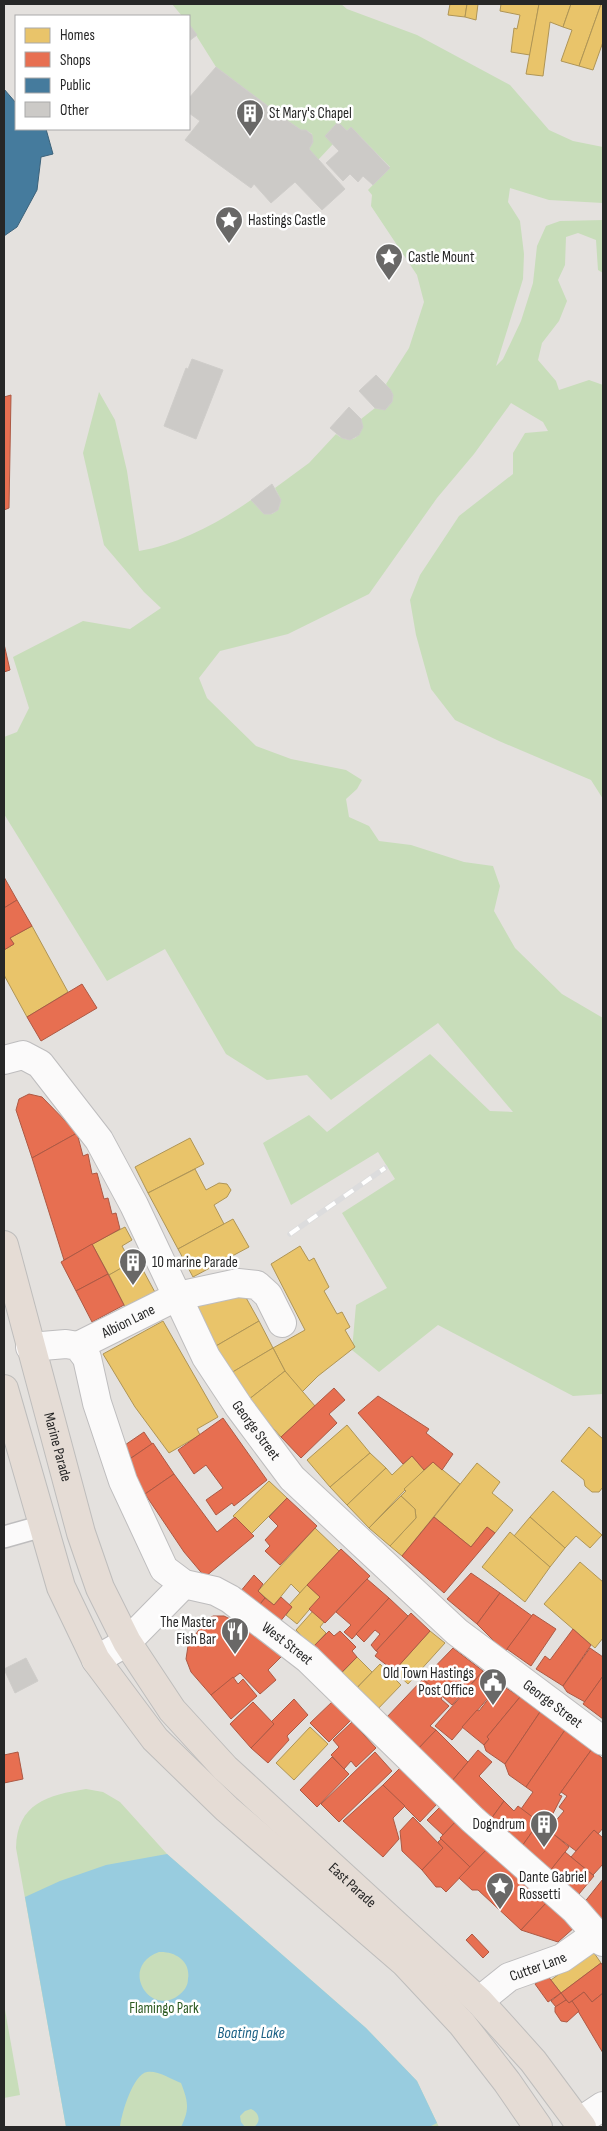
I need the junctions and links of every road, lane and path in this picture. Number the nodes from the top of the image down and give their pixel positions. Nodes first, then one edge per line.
1 (4, 1060) edge
2 (4, 1245) edge
3 (178, 1296) junction
4 (282, 1323) dead end
5 (78, 1346) junction
6 (30, 1347) junction
7 (4, 1389) edge
8 (44, 1526) junction
9 (4, 1536) edge
10 (184, 1584) junction
11 (127, 1642) junction
12 (96, 1660) junction
13 (603, 1741) edge
14 (600, 1938) edge
15 (479, 2001) junction
16 (603, 2106) edge
17 (580, 2125) edge
18 (538, 2127) edge

1 - 3 street, George Street
2 - 6 highway, Marine Parade
3 - 4 street, Albion Lane
3 - 5 street, Albion Lane
3 - 13 street, George Street
5 - 6 street
5 - 10 street, West Street
6 - 11 highway, Marine Parade
7 - 8 highway
8 - 9 lane
8 - 12 highway
10 - 11 street
10 - 14 street, West Street
11 - 12 street
11 - 15 highway, East Parade
12 - 18 highway, East Parade
14 - 15 street, Cutter Lane
15 - 17 highway, East Parade
16 - 17 street

